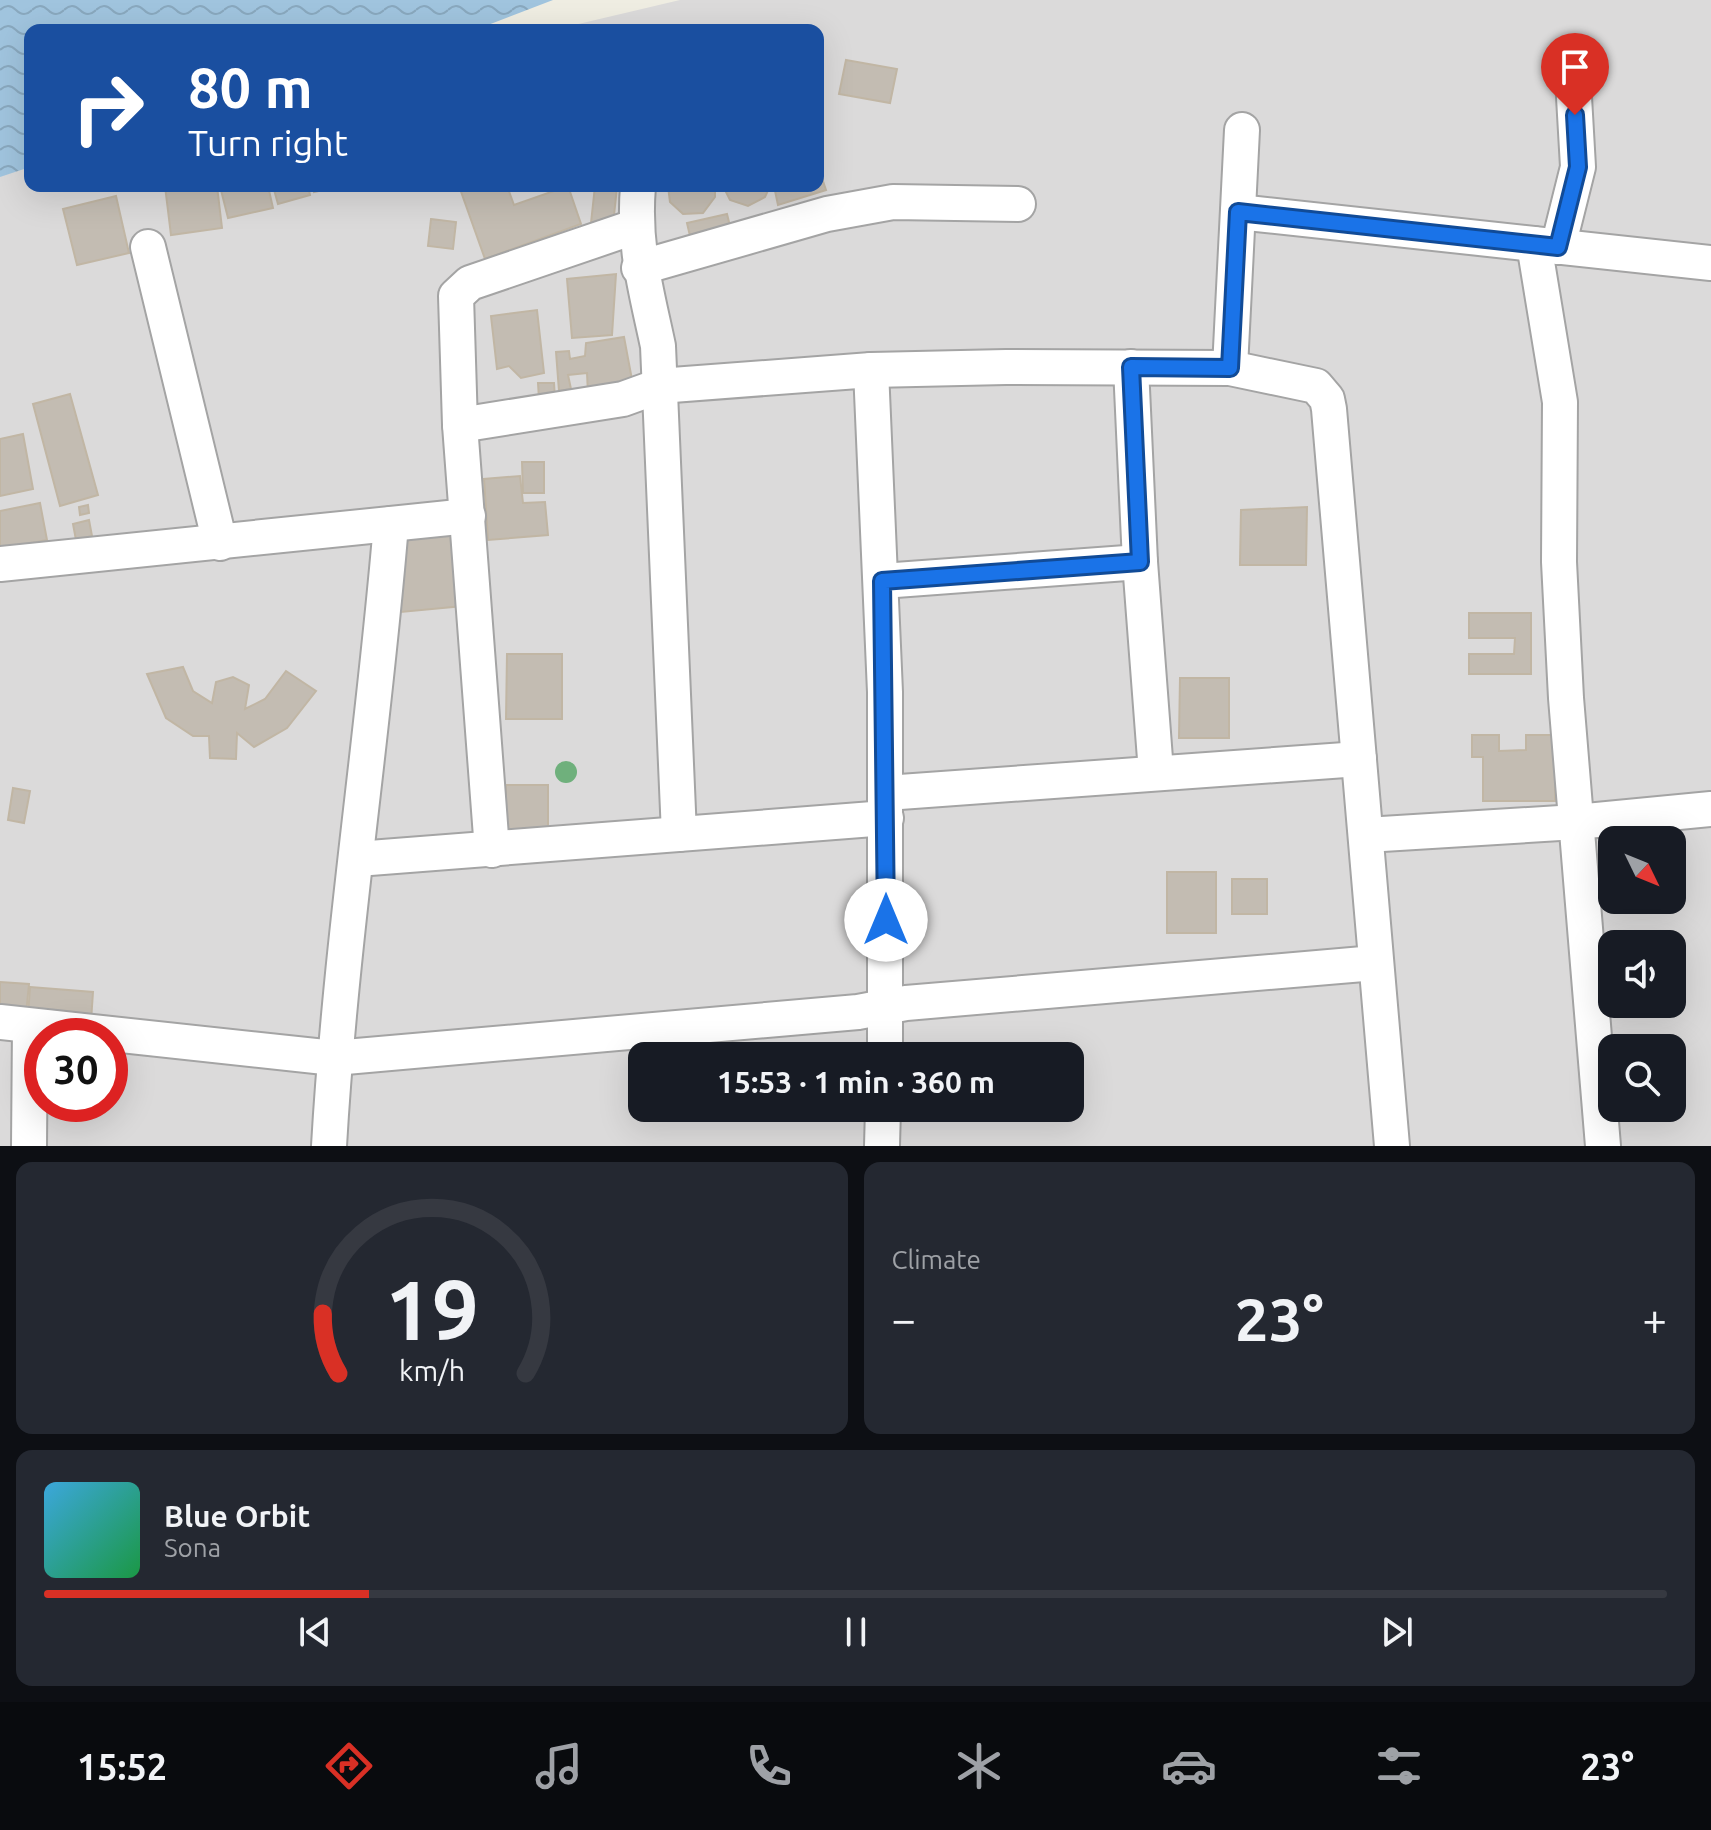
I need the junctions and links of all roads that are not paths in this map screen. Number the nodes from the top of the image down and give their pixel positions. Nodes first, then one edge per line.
1 (1572, 62) dead end
2 (1242, 130) dead end
3 (637, 192) edge
4 (1018, 204) dead end
5 (1238, 212) junction
6 (634, 227) junction
7 (1546, 246) junction
8 (148, 247) dead end
9 (1711, 263) edge
10 (639, 268) junction
11 (1131, 367) junction
12 (1230, 368) junction
13 (871, 370) junction
14 (659, 386) junction
15 (460, 425) junction
16 (468, 516) junction
17 (391, 524) junction
18 (220, 543) junction
19 (1140, 562) junction
20 (0, 564) edge
21 (882, 581) junction
22 (1359, 759) junction
23 (1156, 772) junction
24 (886, 805) junction
25 (1711, 809) edge
26 (1576, 822) junction
27 (679, 834) junction
28 (1366, 835) junction
29 (492, 850) junction
30 (357, 859) junction
31 (1375, 963) junction
32 (886, 1006) junction
33 (15, 1024) edge
34 (885, 1042) edge
35 (334, 1058) junction
36 (883, 1122) edge
37 (29, 1146) edge
38 (329, 1146) edge
39 (882, 1146) edge
40 (1392, 1146) edge
41 (1603, 1146) edge

1 - 7 street
2 - 5 street
3 - 6 street
4 - 10 street
5 - 7 street
5 - 12 street
6 - 10 street
6 - 15 street
7 - 9 street
7 - 26 street
8 - 18 street
10 - 14 street
11 - 12 street
11 - 13 street
11 - 19 street
12 - 22 street
13 - 14 street
13 - 21 street
14 - 15 street
14 - 27 street
15 - 16 street
16 - 17 street
16 - 29 street
17 - 18 street
17 - 30 street
18 - 20 street
19 - 21 street
19 - 23 street
21 - 24 street
22 - 23 street
22 - 28 street
23 - 24 street
24 - 27 street
24 - 32 street
25 - 26 street
26 - 28 street
26 - 41 street
27 - 29 street
28 - 31 street
29 - 30 street
30 - 35 street
31 - 32 street
31 - 40 street
32 - 34 street
32 - 35 street
33 - 35 street
33 - 37 street
35 - 38 street
36 - 39 street

